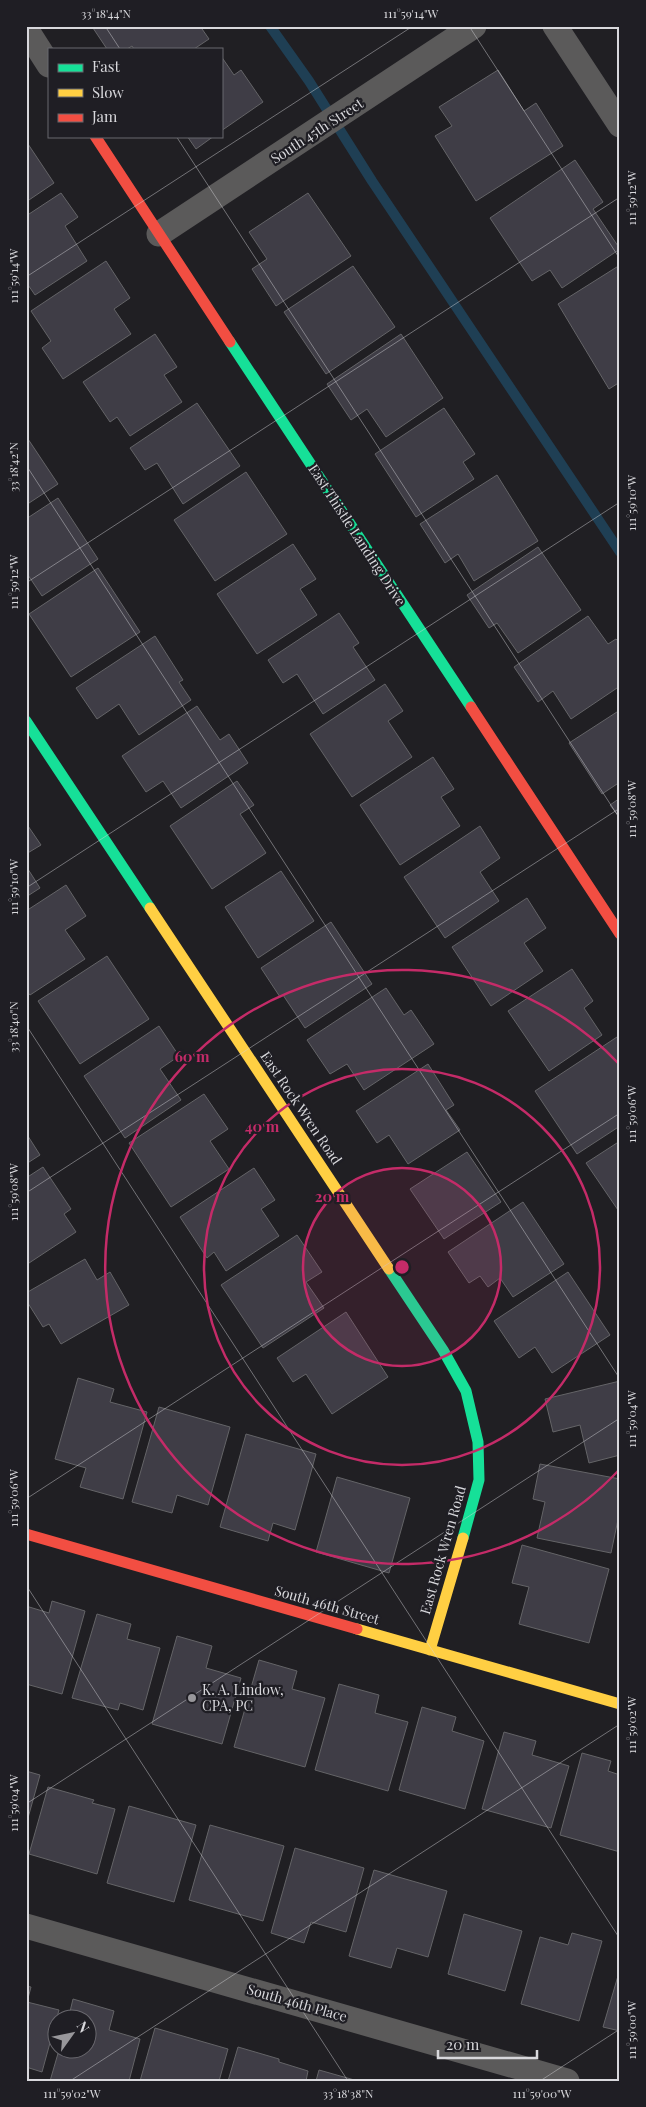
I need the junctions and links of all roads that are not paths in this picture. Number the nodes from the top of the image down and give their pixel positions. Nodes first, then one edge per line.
1 (474, 26) edge
2 (554, 26) edge
3 (26, 29) edge
4 (48, 63) edge
5 (620, 125) edge
6 (95, 138) edge
7 (158, 234) junction
8 (26, 721) edge
9 (620, 934) edge
10 (26, 1534) edge
11 (430, 1650) junction
12 (620, 1704) edge
13 (26, 1926) edge
14 (567, 2081) edge

1 - 7 street, South 45th Street
2 - 5 street
3 - 4 street
6 - 7 street, East Thistle Landing Drive
7 - 9 street, East Thistle Landing Drive
8 - 11 street, East Rock Wren Road
10 - 11 street, South 46th Street
11 - 12 street, South 46th Street
13 - 14 street, South 46th Place

